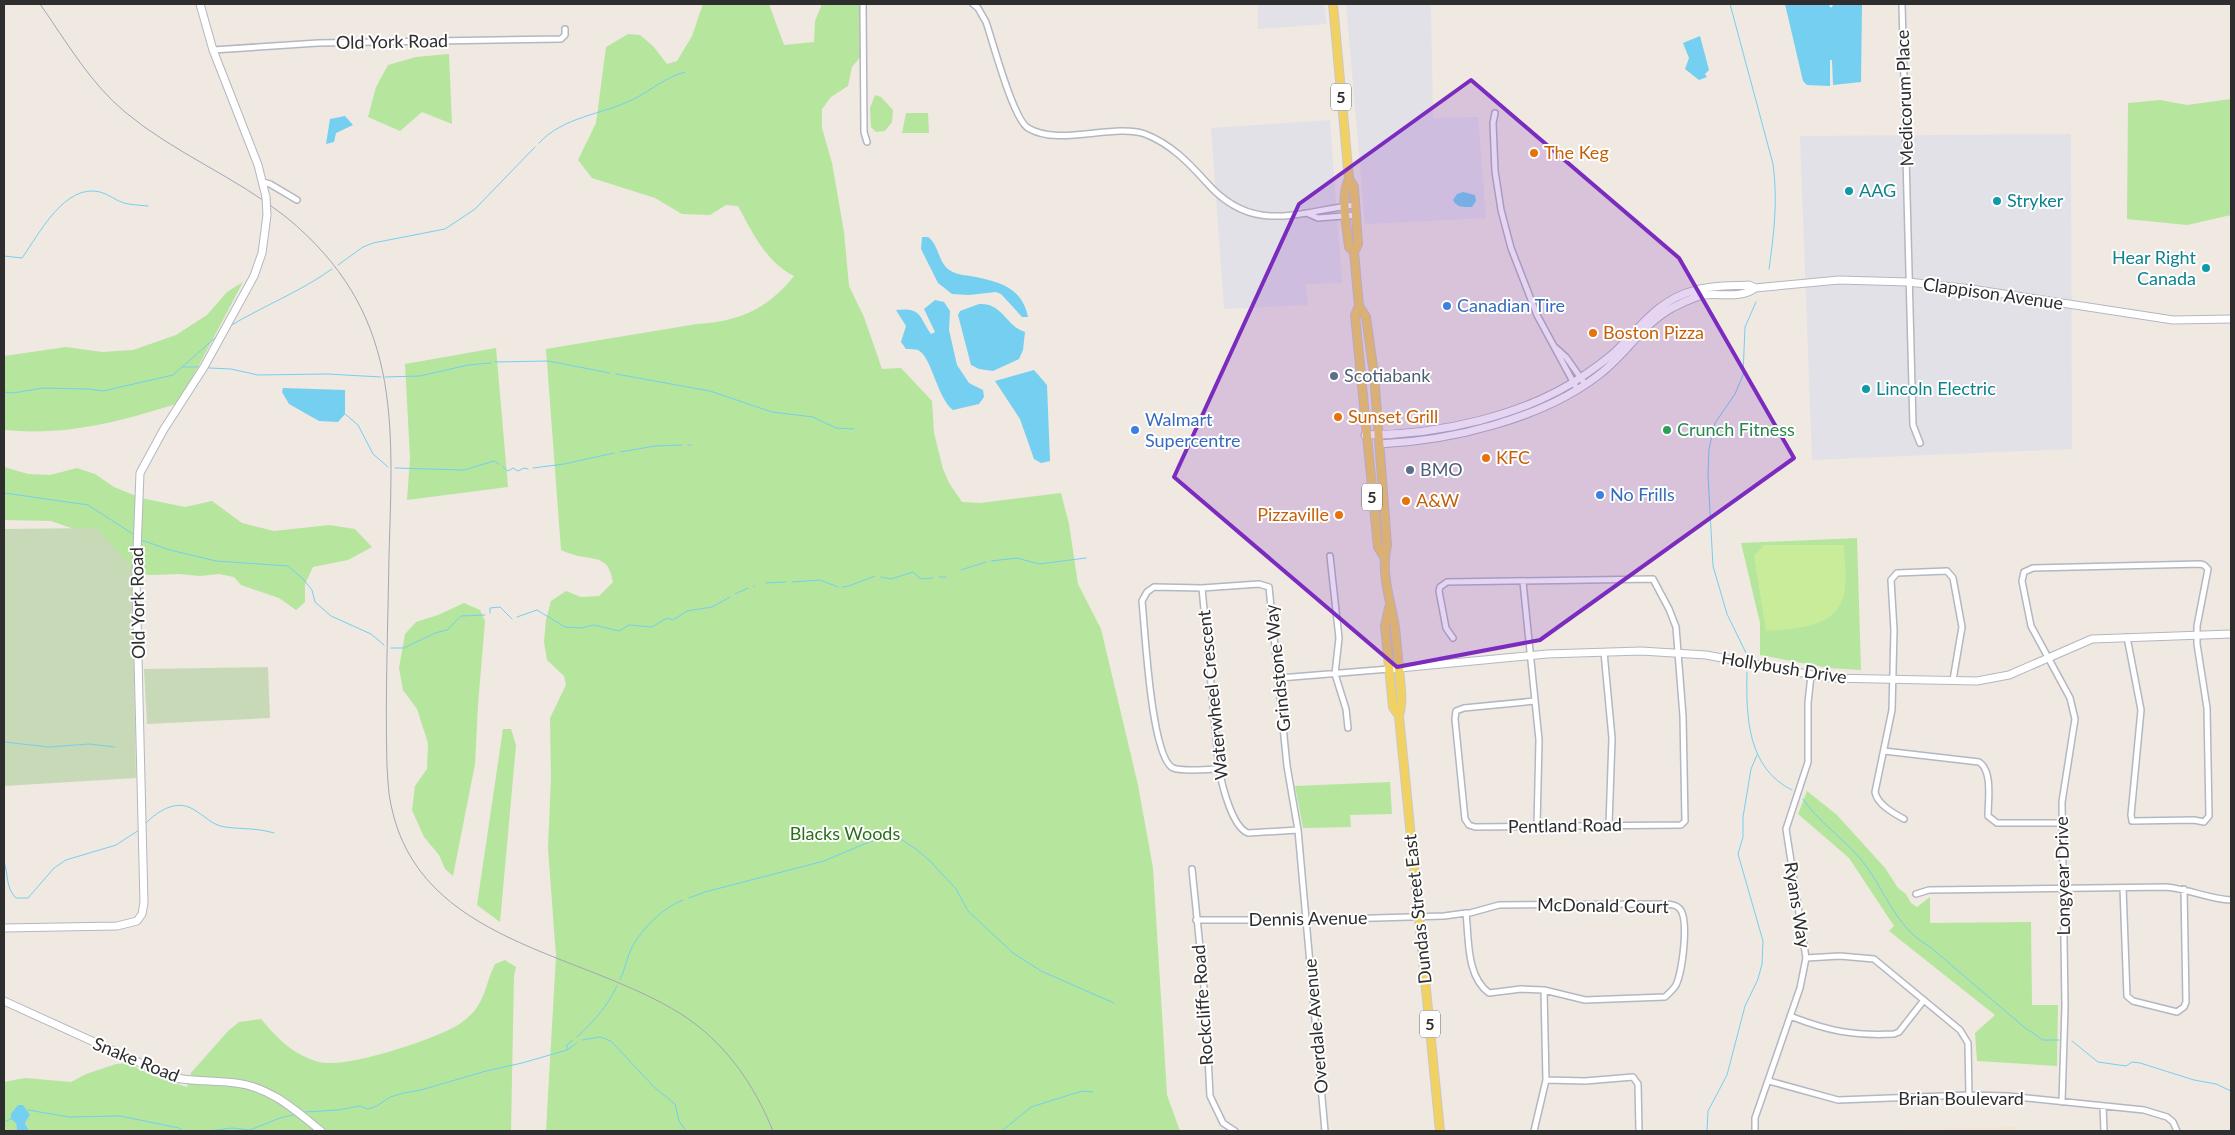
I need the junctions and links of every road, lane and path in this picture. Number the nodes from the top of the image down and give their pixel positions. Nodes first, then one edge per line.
1 (200, 4) edge
2 (863, 4) edge
3 (973, 4) edge
4 (1333, 4) edge
5 (1902, 4) edge
6 (565, 29) dead end
7 (213, 50) junction
8 (1495, 113) dead end
9 (867, 142) dead end
10 (1349, 179) junction
11 (263, 182) junction
12 (297, 200) dead end
13 (1355, 205) junction
14 (1346, 206) junction
15 (1309, 214) junction
16 (1356, 215) junction
17 (1346, 216) junction
18 (1354, 252) junction
19 (1908, 282) junction
20 (1359, 306) junction
21 (2231, 319) edge
22 (1556, 348) junction
23 (1583, 381) junction
24 (1575, 385) junction
25 (1366, 435) junction
26 (1378, 435) junction
27 (1920, 443) dead end
28 (1366, 444) junction
29 (1379, 444) junction
30 (1330, 556) dead end
31 (1384, 557) junction
32 (1524, 582) junction
33 (1202, 588) junction
34 (1390, 608) junction
35 (2231, 634) edge
36 (2197, 635) junction
37 (2127, 637) junction
38 (1453, 638) dead end
39 (1604, 652) junction
40 (1678, 652) junction
41 (1530, 656) junction
42 (2048, 658) junction
43 (1399, 669) junction
44 (1390, 670) junction
45 (1335, 674) junction
46 (1811, 675) junction
47 (1280, 678) junction
48 (1893, 679) junction
49 (1953, 680) junction
50 (1535, 701) junction
51 (1399, 716) junction
52 (1348, 728) dead end
53 (1884, 751) junction
54 (1219, 769) junction
55 (1904, 818) dead end
56 (2062, 823) junction
57 (1609, 825) junction
58 (1537, 826) junction
59 (1298, 830) junction
60 (1192, 869) dead end
61 (2063, 888) junction
62 (2123, 888) junction
63 (2184, 889) junction
64 (1916, 894) dead end
65 (2231, 900) edge
66 (1466, 913) junction
67 (1420, 916) junction
68 (1196, 920) junction
69 (1307, 920) junction
70 (4, 928) edge
71 (1806, 958) junction
72 (1544, 990) junction
73 (1924, 1000) junction
74 (4, 1001) edge
75 (1790, 1016) junction
76 (1546, 1080) junction
77 (1769, 1081) junction
78 (1968, 1095) junction
79 (2062, 1102) junction
80 (2103, 1106) junction
81 (321, 1131) edge
82 (1235, 1131) edge
83 (1325, 1131) edge
84 (1440, 1131) edge
85 (1534, 1131) edge
86 (1639, 1131) edge
87 (1755, 1131) edge
88 (2104, 1131) edge
89 (2177, 1131) edge

1 - 7 street, Old York Road
2 - 9 street
3 - 15 street
4 - 10 main road, Dundas Street East / 5
5 - 19 street, Medicorum Place
6 - 7 street, Old York Road
7 - 11 street, Old York Road
8 - 22 street
10 - 13 main road, Dundas Street East / 5
10 - 14 main road, Dundas Street East / 5
11 - 12 street
11 - 70 street, Old York Road, bridge
13 - 14 street
13 - 16 main road, Dundas Street East / 5
14 - 15 street
14 - 17 main road, Dundas Street East / 5
15 - 17 street
16 - 17 street
16 - 18 main road, Dundas Street East / 5
17 - 18 main road, Dundas Street East / 5
18 - 20 main road, Dundas Street East / 5
19 - 21 street, Clappison Avenue
19 - 23 street, Clappison Avenue
19 - 27 street, Medicorum Place
20 - 25 main road, Dundas Street East / 5
20 - 26 main road, Dundas Street East / 5
22 - 23 street
22 - 24 street
23 - 24 street, Clappison Avenue
24 - 26 street, Clappison Avenue
24 - 29 street, Clappison Avenue
25 - 26 street, Clappison Avenue
25 - 28 main road, Dundas Street East / 5
26 - 29 main road, Dundas Street East / 5
28 - 29 street, Clappison Avenue
28 - 31 main road, Dundas Street East / 5
29 - 31 main road, Dundas Street East / 5
30 - 45 street
31 - 34 main road, Dundas Street East / 5
32 - 38 street
32 - 40 street, Pentland Road
32 - 41 street
33 - 47 street, Grindstone Way
33 - 54 street, Waterwheel Crescent
33 - 54 street, Grindstone Way
34 - 43 main road, Dundas Street East / 5
34 - 44 main road, Dundas Street East / 5
35 - 36 street, Hollybush Drive
36 - 37 street, Hollybush Drive
36 - 37 street
36 - 42 street, Longyear Drive
37 - 42 street, Hollybush Drive
39 - 40 street, Hollybush Drive
39 - 41 street, Hollybush Drive
39 - 57 street
40 - 46 street, Hollybush Drive
40 - 57 street, Pentland Road
41 - 43 street, Hollybush Drive
41 - 50 street
42 - 49 street, Hollybush Drive
42 - 56 street, Longyear Drive
43 - 44 street, Hollybush Drive
43 - 51 main road, Dundas Street East / 5
44 - 45 street
44 - 51 main road, Dundas Street East / 5
45 - 47 street
45 - 52 street
46 - 48 street, Hollybush Drive
46 - 71 street, Ryans Way
47 - 59 street, Grindstone Way
48 - 49 street, Hollybush Drive
48 - 49 street
48 - 53 street
50 - 58 street
50 - 58 street, Pentland Road
51 - 67 main road, Dundas Street East / 5
53 - 55 street
53 - 56 street
54 - 59 street, Waterwheel Crescent
56 - 61 street, Longyear Drive
57 - 58 street, Pentland Road
59 - 69 street, Grindstone Way
60 - 68 street, Rockcliffe Road
61 - 62 street
61 - 64 street
61 - 79 street, Longyear Drive
62 - 63 street
62 - 63 street
63 - 65 street
66 - 67 street, McDonald Court
66 - 72 street, McDonald Court
66 - 72 street, McDonald Court
67 - 69 street, Dennis Avenue
67 - 84 main road, Dundas Street East / 5
68 - 69 street, Dennis Avenue
68 - 82 street, Rockcliffe Road
69 - 83 street, Overdale Avenue
71 - 73 street
71 - 75 street, Ryans Way
72 - 76 street
73 - 75 street
73 - 78 street
74 - 81 street, Snake Road
75 - 77 street, Ryans Way
76 - 85 street
76 - 86 street
77 - 78 street, Brian Boulevard
77 - 87 street, Ryans Way
78 - 79 street, Brian Boulevard
79 - 80 street, Brian Boulevard
80 - 88 street
80 - 89 street, Brian Boulevard

